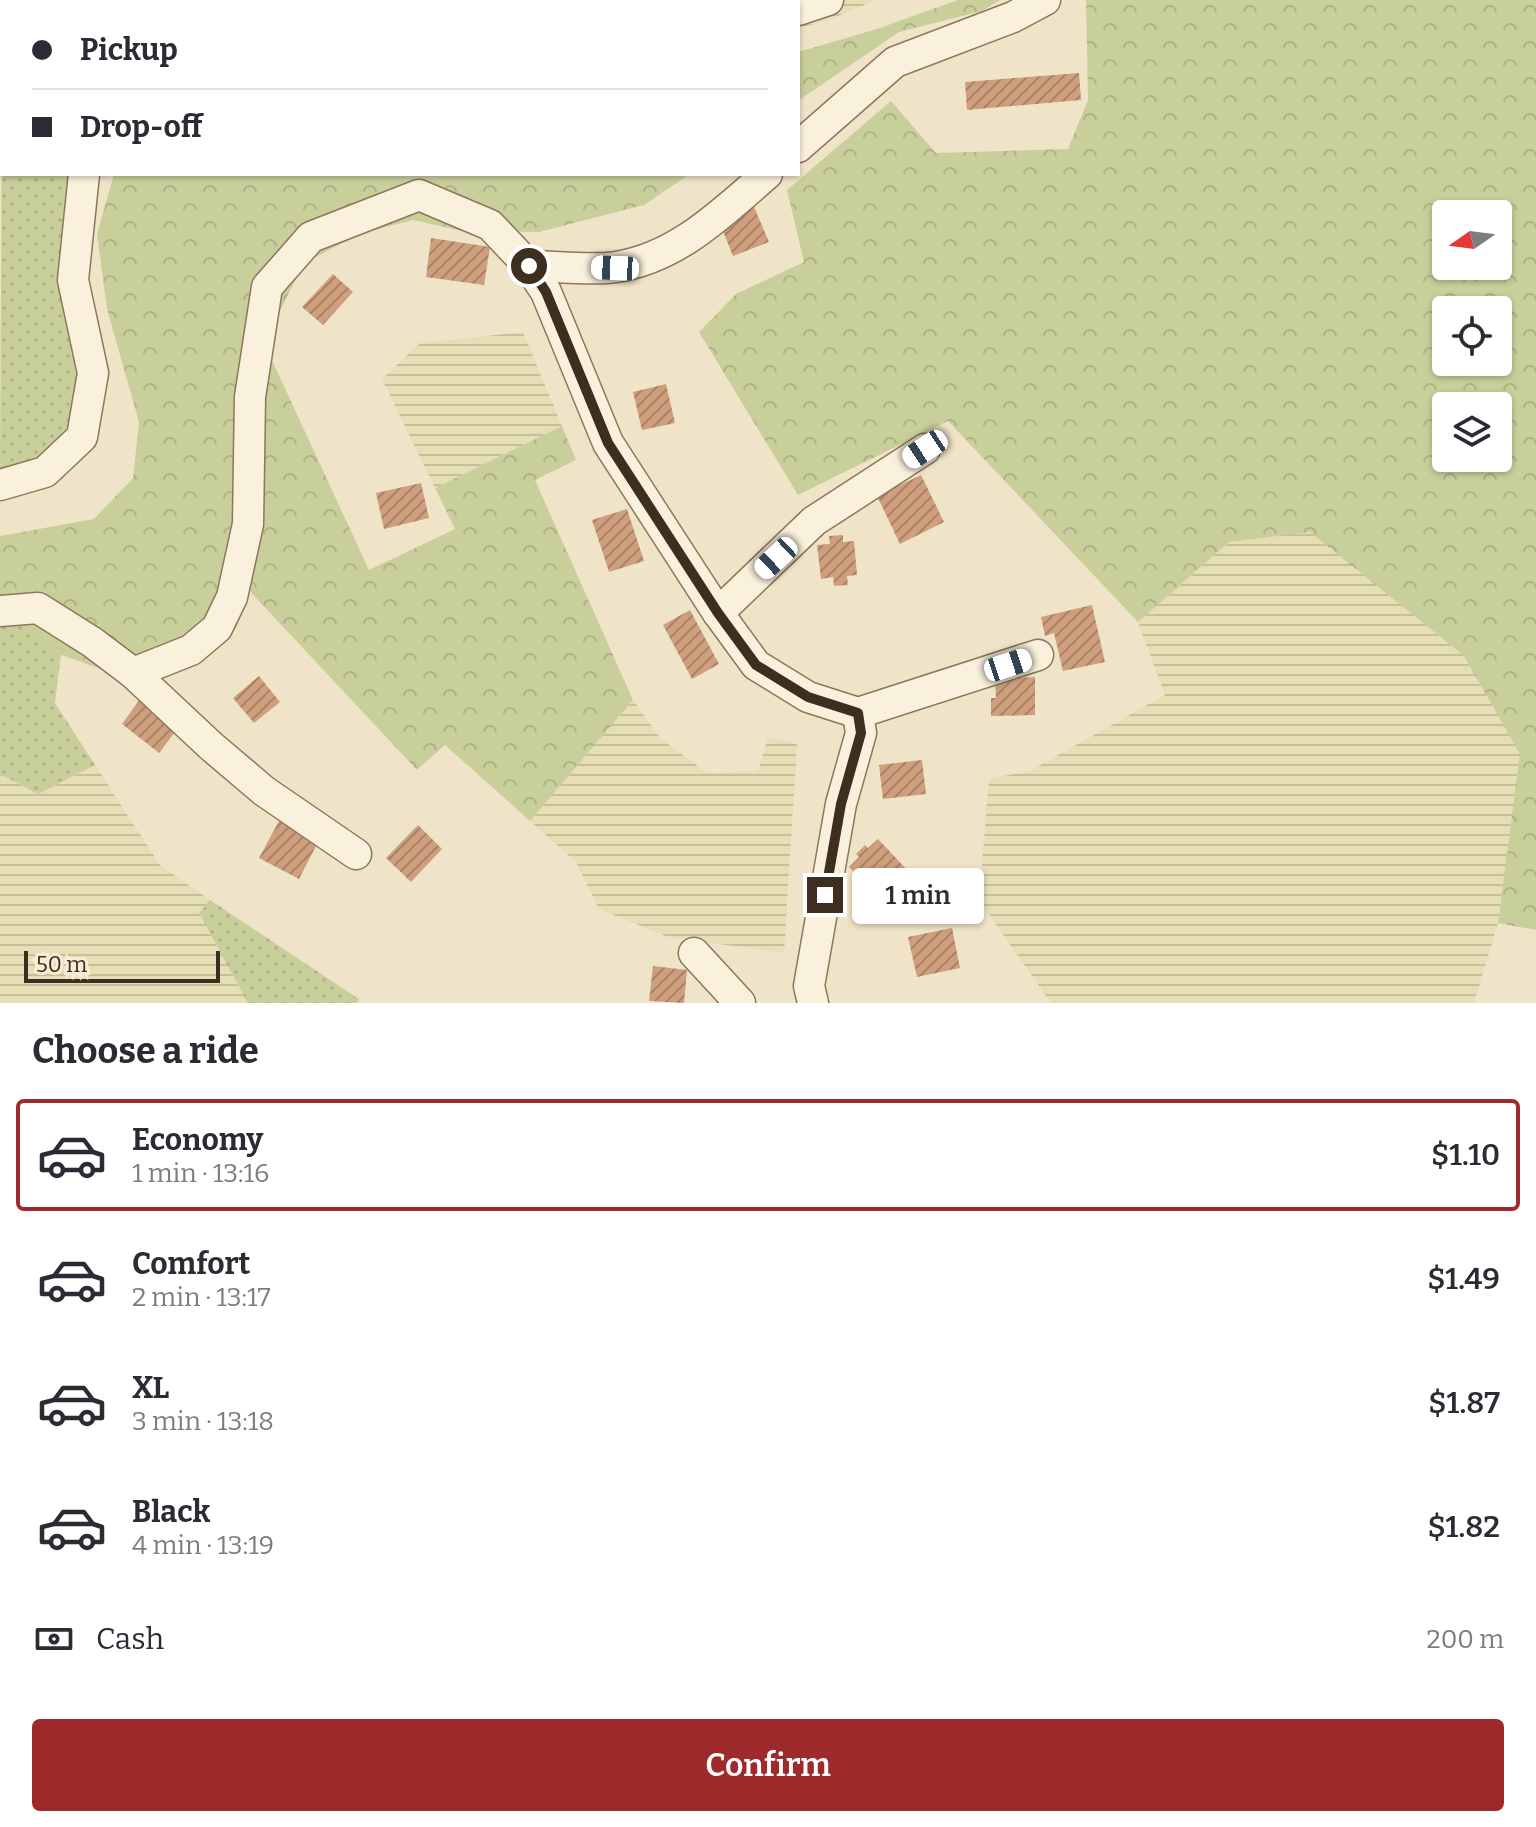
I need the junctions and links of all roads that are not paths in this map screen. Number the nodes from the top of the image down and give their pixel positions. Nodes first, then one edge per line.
1 (828, 0) edge
2 (1045, 0) edge
3 (800, 9) edge
4 (800, 145) edge
5 (84, 176) edge
6 (765, 176) edge
7 (529, 266) junction
8 (925, 449) dead end
9 (0, 485) edge
10 (0, 611) edge
11 (718, 613) junction
12 (1038, 655) dead end
13 (133, 673) junction
14 (858, 713) junction
15 (841, 804) junction
16 (861, 836) dead end
17 (356, 854) dead end
18 (694, 953) dead end
19 (740, 1003) edge
20 (813, 1003) edge

1 - 3 street
2 - 4 street
5 - 9 street
6 - 7 street
7 - 11 street
7 - 13 street
8 - 11 street
10 - 13 street
11 - 14 street
12 - 14 street
13 - 17 street
14 - 15 street
15 - 16 street
15 - 20 street
18 - 19 street

